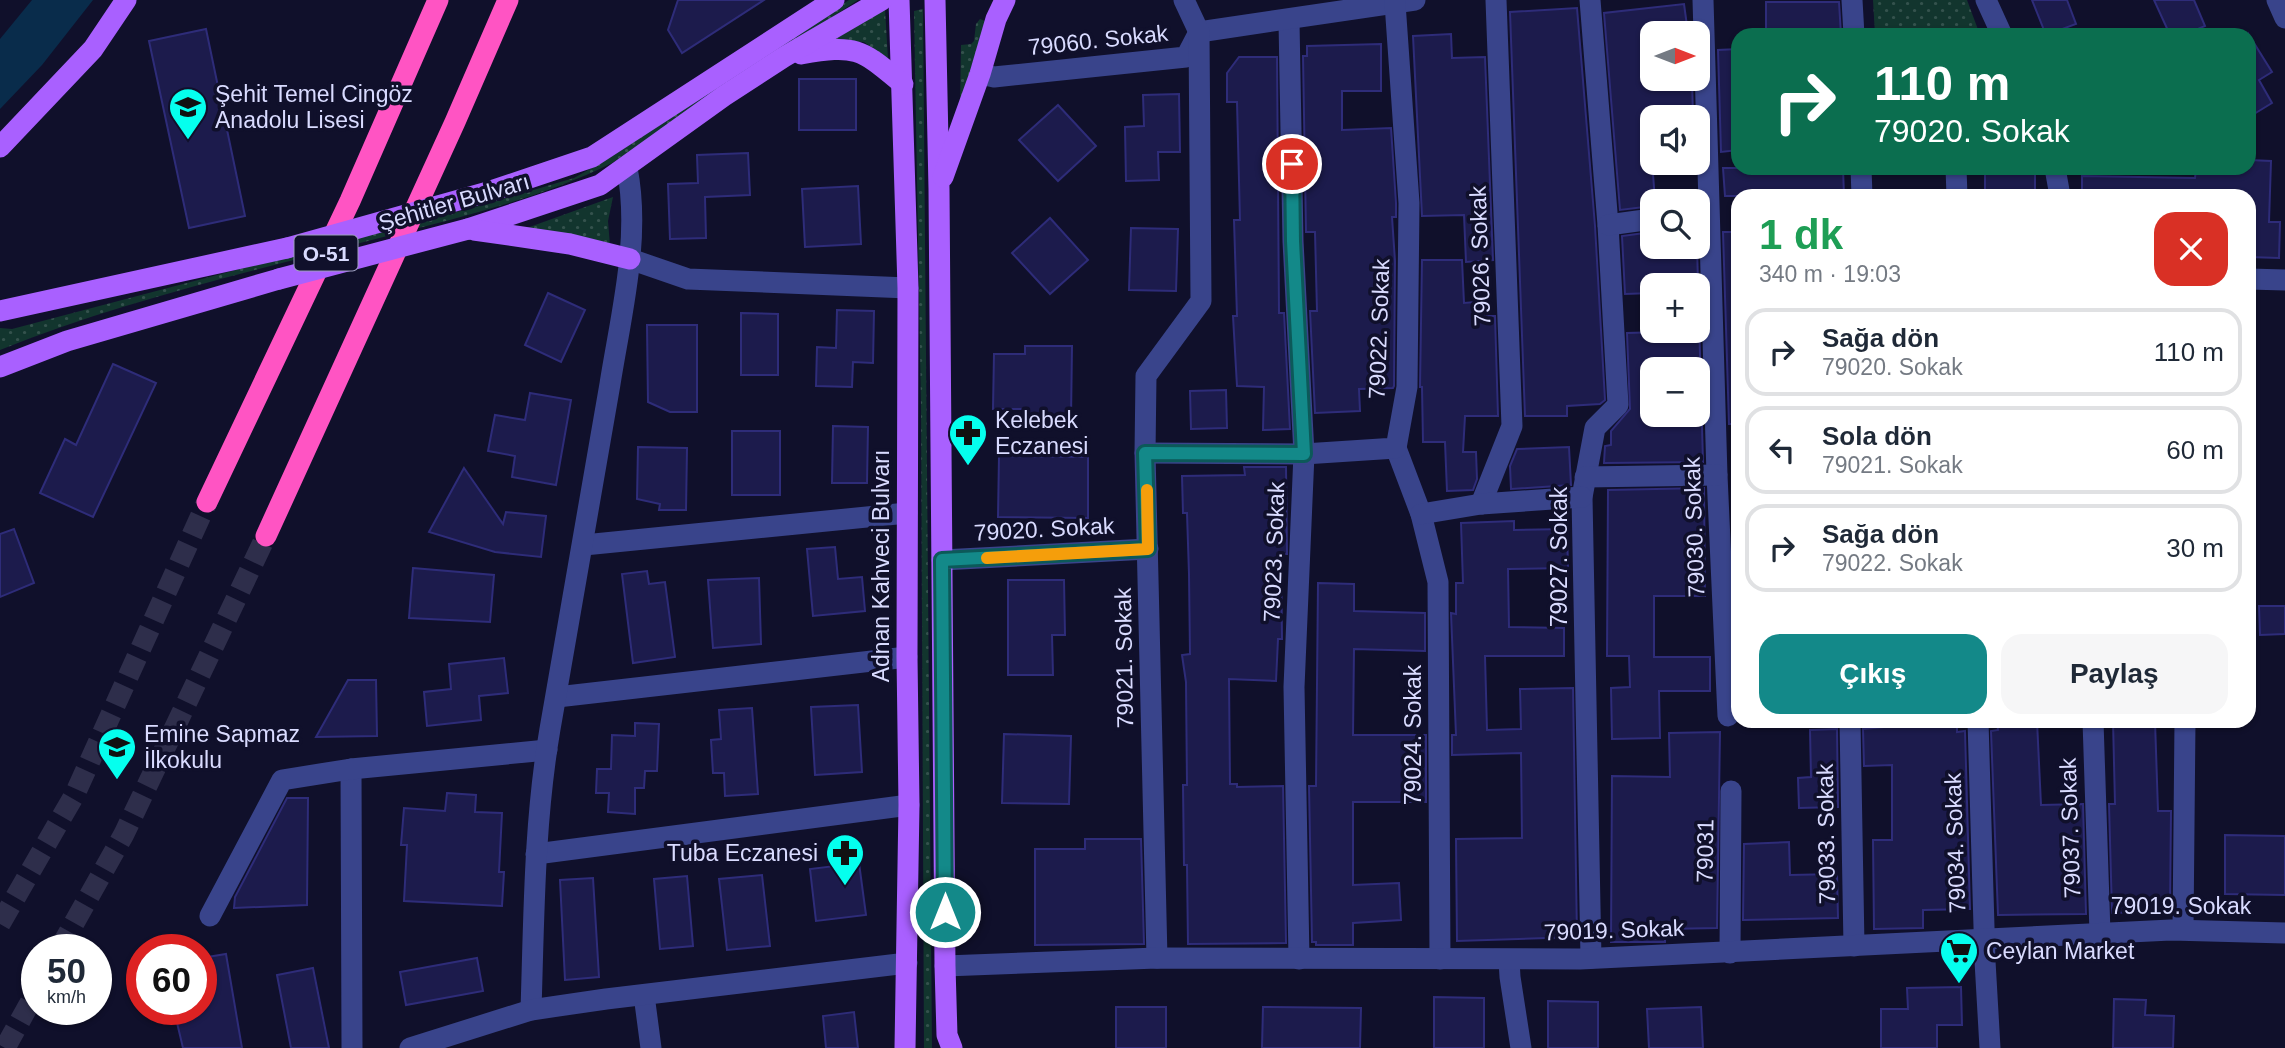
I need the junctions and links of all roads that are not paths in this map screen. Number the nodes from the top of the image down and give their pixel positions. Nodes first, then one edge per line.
1 (126, 0) edge
2 (438, 0) edge
3 (508, 0) edge
4 (834, 0) edge
5 (882, 0) edge
6 (899, 0) edge
7 (935, 0) edge
8 (1005, 0) edge
9 (1184, 0) edge
10 (1496, 0) edge
11 (1590, 0) edge
12 (1703, 0) edge
13 (1852, 0) edge
14 (1986, 0) edge
15 (2277, 0) edge
16 (1405, 2) edge
17 (2285, 18) edge
18 (1289, 21) junction
19 (1854, 28) edge
20 (1999, 28) edge
21 (1199, 33) junction
22 (783, 57) junction
23 (980, 74) junction
24 (903, 84) junction
25 (0, 146) edge
26 (626, 168) junction
27 (939, 189) junction
28 (1704, 189) edge
29 (1640, 221) edge
30 (1608, 225) junction
31 (468, 229) junction
32 (630, 259) junction
33 (1706, 259) edge
34 (2256, 279) edge
35 (2285, 280) edge
36 (908, 288) junction
37 (1, 311) edge
38 (0, 367) edge
39 (1396, 448) junction
40 (1145, 453) junction
41 (1304, 454) junction
42 (1717, 475) junction
43 (1583, 487) junction
44 (207, 502) tunnel mouth
45 (1482, 504) junction
46 (907, 513) junction
47 (1421, 514) junction
48 (265, 536) tunnel mouth
49 (584, 545) junction
50 (1148, 549) junction
51 (942, 560) junction
52 (907, 657) junction
53 (556, 697) junction
54 (1728, 716) dead end
55 (1850, 728) edge
56 (1978, 728) edge
57 (2093, 728) edge
58 (2185, 728) edge
59 (547, 750) junction
60 (351, 769) junction
61 (1731, 791) dead end
62 (909, 806) junction
63 (536, 855) junction
64 (210, 916) dead end
65 (2183, 929) junction
66 (2100, 933) junction
67 (2285, 933) edge
68 (1984, 939) junction
69 (1854, 946) junction
70 (1730, 953) junction
71 (1157, 958) junction
72 (1591, 958) junction
73 (1299, 959) junction
74 (1440, 959) junction
75 (1509, 960) junction
76 (907, 962) junction
77 (945, 966) junction
78 (644, 995) junction
79 (531, 1010) junction
80 (352, 1048) edge
81 (410, 1048) edge
82 (651, 1048) edge
83 (891, 1048) edge
84 (905, 1048) edge
85 (952, 1048) edge
86 (1521, 1048) edge
87 (1990, 1048) edge

1 - 25 main road
2 - 44 highway, O-51
3 - 48 highway, O-51
4 - 37 main road, Şehitler Bulvarı, bridge
5 - 22 main road, Şehitler Bulvarı
6 - 24 main road
7 - 27 main road
8 - 23 main road
9 - 21 street, 79021. Sokak
10 - 45 street, 79026. Sokak
11 - 30 street, 79027. Sokak
12 - 28 street, 79030. Sokak
13 - 19 street
14 - 20 street
15 - 17 street
16 - 18 street, 79060. Sokak
16 - 39 street, 79022. Sokak
18 - 21 street, 79060. Sokak
18 - 41 street, 79023. Sokak
21 - 23 street, 79060. Sokak
21 - 40 street, 79021. Sokak
22 - 24 main road
22 - 26 main road, Şehitler Bulvarı
23 - 27 main road
24 - 36 main road, Adnan Kahveci Bulvarı
26 - 31 main road, Şehitler Bulvarı
26 - 32 street
27 - 51 main road
29 - 30 street
30 - 43 street, 79027. Sokak
31 - 32 main road
31 - 38 main road, Şehitler Bulvarı, bridge
32 - 36 street
32 - 49 street
33 - 42 street, 79030. Sokak
34 - 35 street
36 - 46 main road, Adnan Kahveci Bulvarı
39 - 41 street
39 - 47 street, 79024. Sokak
40 - 41 street
40 - 50 street, 79021. Sokak
41 - 73 street, 79023. Sokak
42 - 43 street
42 - 54 street, 79030. Sokak
43 - 45 street
43 - 72 street, 79027. Sokak
45 - 47 street
46 - 49 street
46 - 52 main road, Adnan Kahveci Bulvarı
47 - 74 street, 79024. Sokak
49 - 53 street
50 - 51 street, 79020. Sokak
50 - 71 street, 79021. Sokak
51 - 77 main road
52 - 53 street
52 - 62 main road, Adnan Kahveci Bulvarı
53 - 59 street
55 - 69 street, 79033. Sokak
56 - 68 street, 79034. Sokak
57 - 66 street, 79037. Sokak
58 - 65 street
59 - 60 street
59 - 63 street
60 - 64 street
60 - 80 street
61 - 70 street, 79031
62 - 63 street
62 - 76 main road, Adnan Kahveci Bulvarı
63 - 79 street
65 - 66 street, 79019. Sokak
65 - 67 street, 79019. Sokak
66 - 68 street, 79019. Sokak
68 - 69 street, 79019. Sokak
68 - 87 street, 79034. Sokak
69 - 70 street, 79019. Sokak
70 - 72 street, 79019. Sokak
71 - 73 street, 79019. Sokak
71 - 77 street, 79019. Sokak
72 - 75 street, 79019. Sokak
73 - 74 street, 79019. Sokak
74 - 75 street, 79019. Sokak
75 - 86 street
76 - 78 street
76 - 83 main road
76 - 84 main road, Adnan Kahveci Bulvarı
77 - 85 main road
78 - 79 street
78 - 82 street
79 - 81 street

